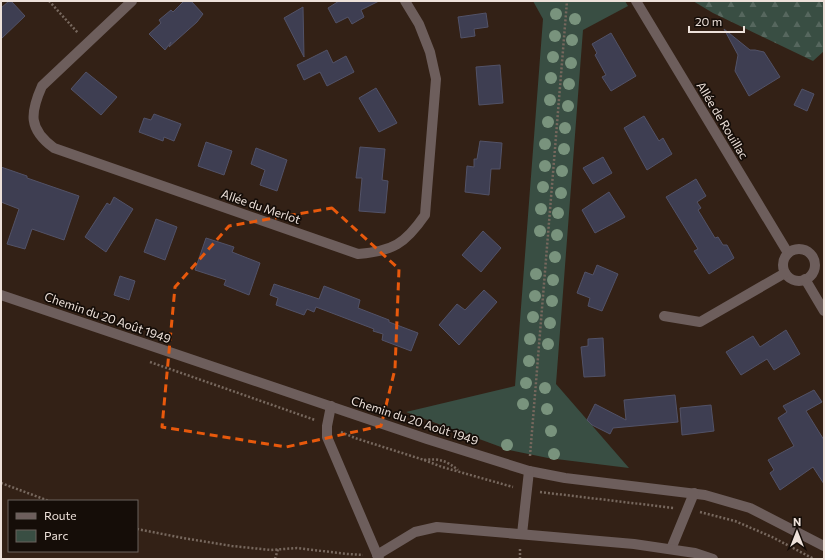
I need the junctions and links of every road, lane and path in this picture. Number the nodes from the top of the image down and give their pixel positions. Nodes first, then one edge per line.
1 (49, 1) edge
2 (132, 1) edge
3 (405, 1) edge
4 (567, 1) edge
5 (636, 1) edge
6 (88, 43) junction
7 (788, 253) junction
8 (785, 273) junction
9 (805, 279) junction
10 (1, 295) edge
11 (824, 311) edge
12 (664, 316) dead end
13 (331, 406) junction
14 (424, 460) dead end
15 (460, 471) dead end
16 (529, 471) junction
17 (1, 483) edge
18 (694, 493) junction
19 (46, 500) edge
20 (138, 528) edge
21 (522, 534) junction
22 (824, 546) edge
23 (278, 549) junction
24 (671, 549) junction
25 (378, 557) edge
26 (275, 559) edge
27 (713, 559) edge

1 - 6 path
2 - 6 street, Allée du Merlot
3 - 6 street, Allée du Merlot
4 - 16 path
5 - 7 street, Allée de Rouillac
7 - 8 street
7 - 9 street
8 - 9 street
8 - 12 street
9 - 11 street
10 - 13 street, Chemin du 20 Août 1949
13 - 16 street, Chemin du 20 Août 1949
13 - 25 street
14 - 15 path
16 - 18 street, Chemin du 20 Août 1949
16 - 21 street
17 - 19 path
18 - 22 street, Chemin du 20 Août 1949
18 - 24 street
20 - 23 path
21 - 24 street
21 - 25 street
23 - 25 path
23 - 26 path
24 - 27 street

